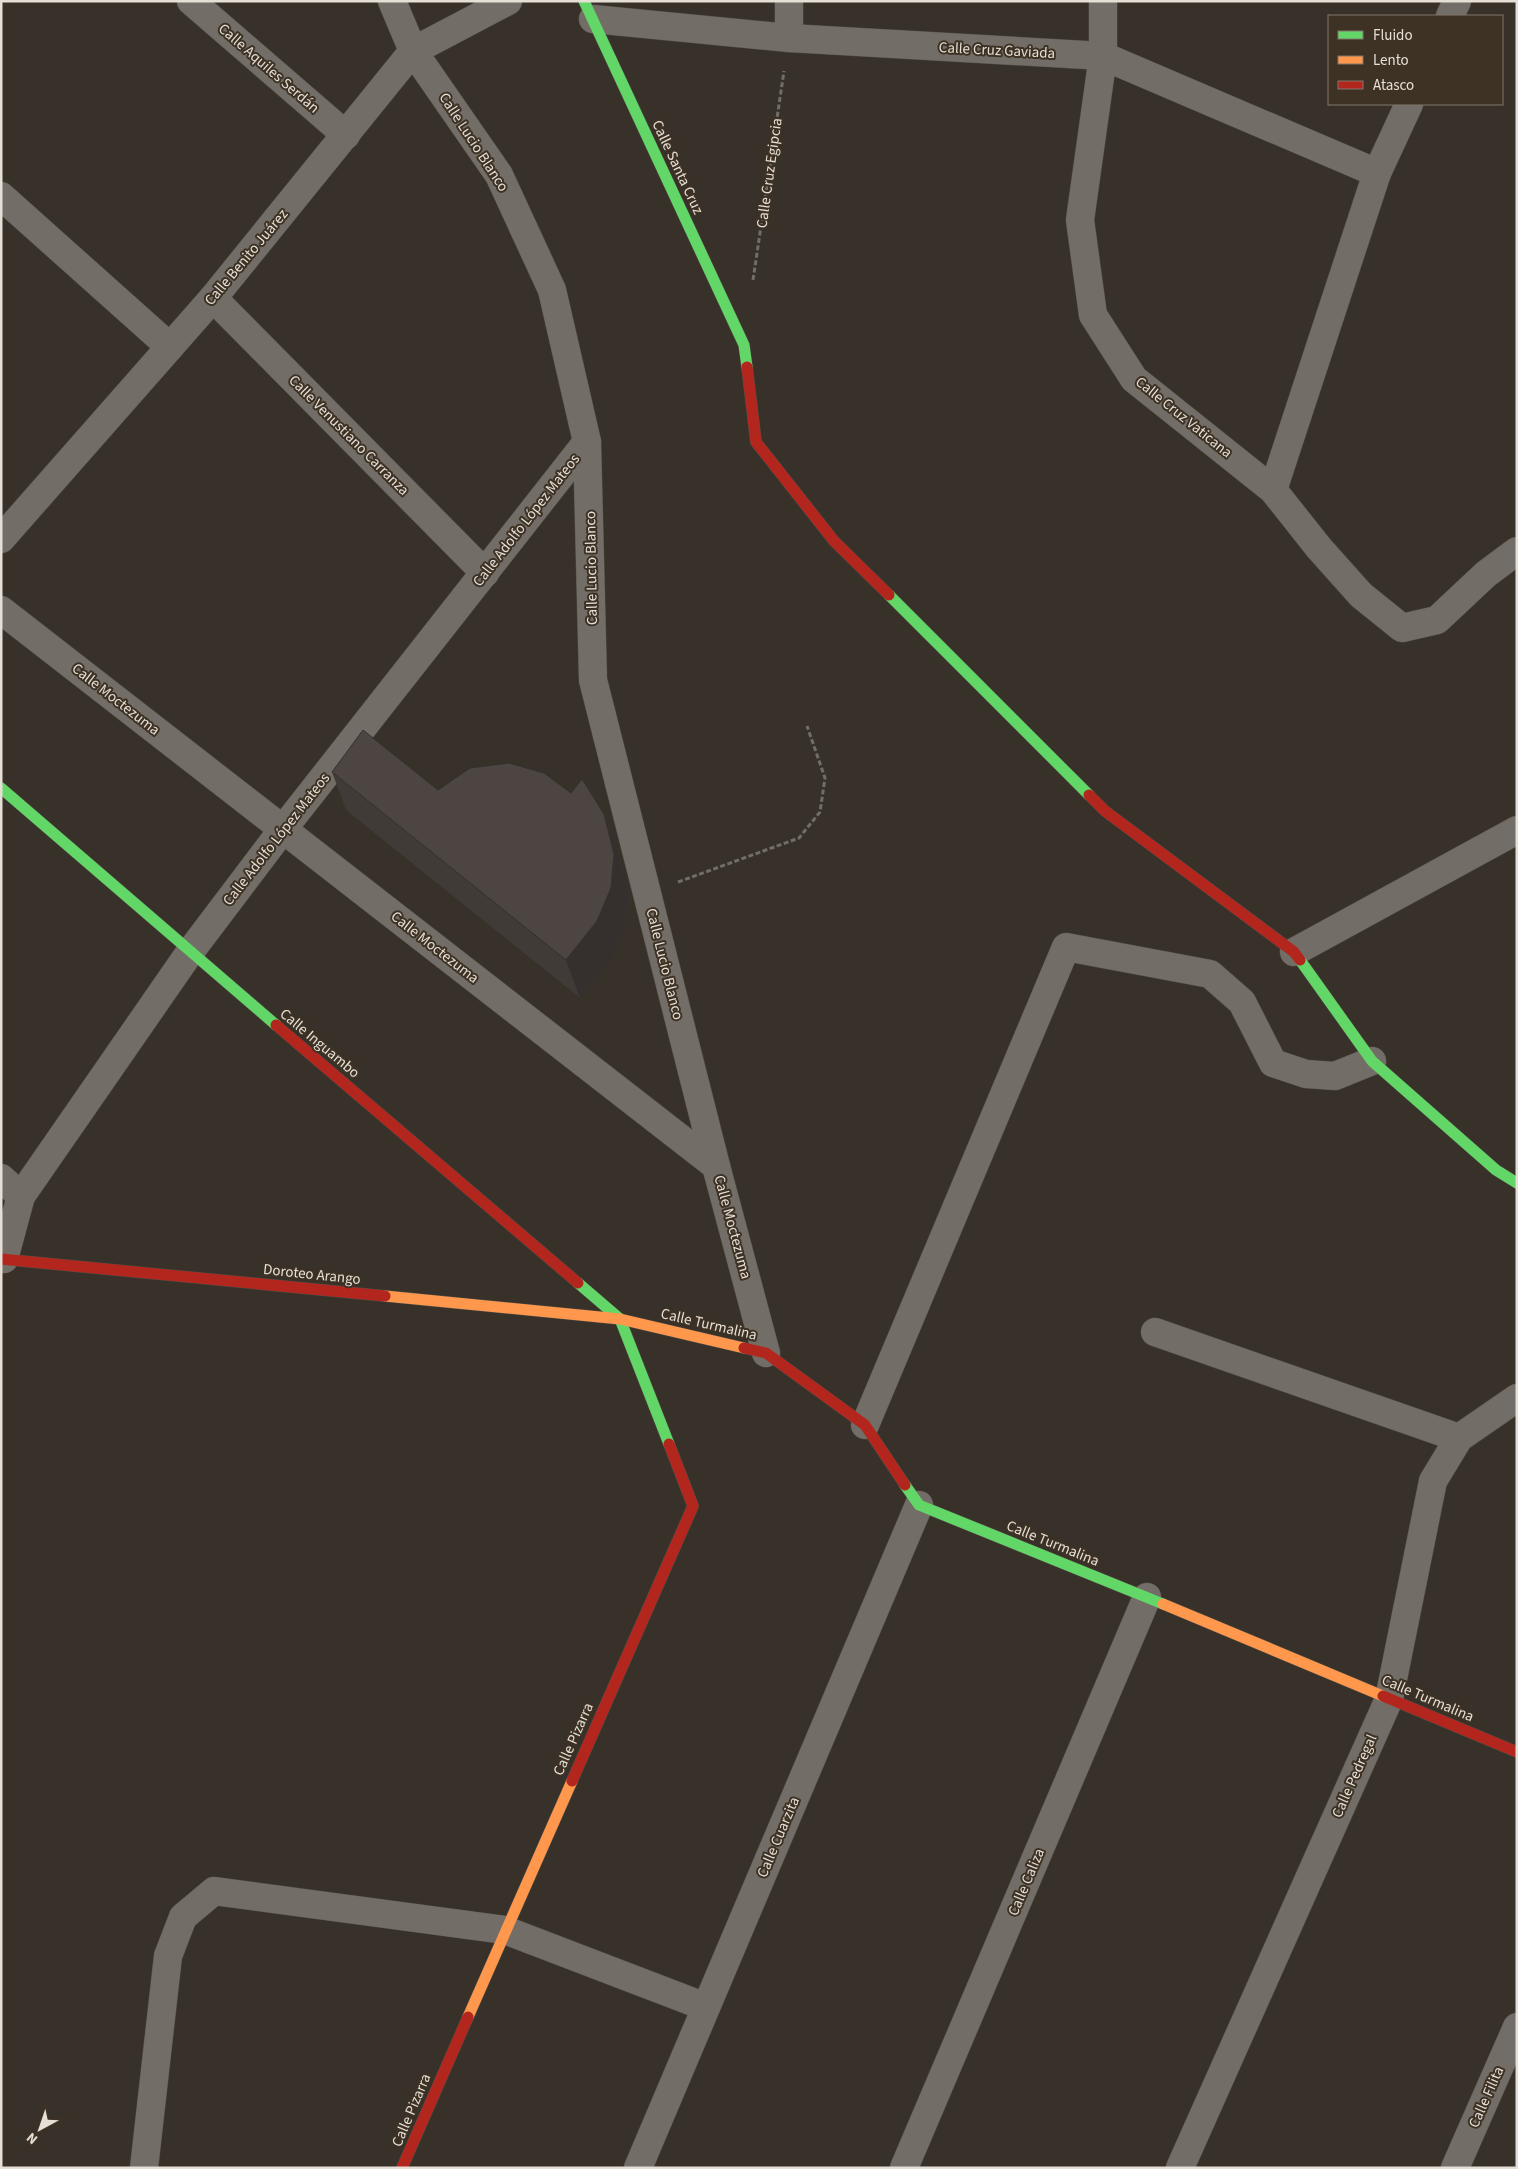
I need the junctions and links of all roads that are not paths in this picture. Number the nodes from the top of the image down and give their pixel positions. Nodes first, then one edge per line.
1 (191, 1) edge
2 (392, 1) edge
3 (508, 1) edge
4 (789, 1) edge
5 (1103, 1) edge
6 (1457, 1) edge
7 (589, 10) edge
8 (1450, 15) edge
9 (789, 38) junction
10 (414, 51) junction
11 (1103, 56) junction
12 (1410, 105) edge
13 (346, 135) junction
14 (1377, 173) junction
15 (1, 196) edge
16 (213, 298) junction
17 (170, 347) junction
18 (588, 442) junction
19 (1273, 490) junction
20 (1, 539) edge
21 (1517, 551) edge
22 (485, 573) junction
23 (1, 610) edge
24 (1, 788) edge
25 (283, 829) junction
26 (1517, 830) edge
27 (190, 952) junction
28 (1294, 952) junction
29 (1372, 1061) junction
30 (716, 1166) junction
31 (1, 1178) edge
32 (1517, 1183) edge
33 (21, 1196) junction
34 (2, 1259) edge
35 (620, 1319) junction
36 (1155, 1332) dead end
37 (766, 1353) junction
38 (1517, 1398) edge
39 (865, 1425) junction
40 (1459, 1438) junction
41 (919, 1505) junction
42 (1147, 1597) junction
43 (1389, 1699) junction
44 (1517, 1752) edge
45 (505, 1930) junction
46 (706, 2007) junction
47 (1517, 2027) edge
48 (144, 2168) edge
49 (402, 2168) edge
50 (638, 2168) edge
51 (904, 2168) edge
52 (1180, 2168) edge
53 (1455, 2168) edge

1 - 13 street, Calle Aquiles Serdán
2 - 10 street, Calle Lucio Blanco
3 - 10 street, Calle Benito Juárez
4 - 9 street
5 - 11 street, Calle Cruz Vaticana
6 - 8 street
7 - 9 street, Calle Cruz Gaviada
7 - 28 street, Calle Santa Cruz
9 - 11 street, Calle Cruz Gaviada
10 - 13 street, Calle Benito Juárez
10 - 18 street, Calle Lucio Blanco
11 - 14 street, Calle Cruz Gaviada
11 - 19 street, Calle Cruz Vaticana
12 - 14 street
13 - 16 street, Calle Benito Juárez
14 - 19 street
15 - 17 street
16 - 17 street, Calle Benito Juárez
16 - 22 street, Calle Venustiano Carranza
17 - 20 street, Calle Benito Juárez
18 - 22 street, Calle Adolfo López Mateos
18 - 30 street, Calle Lucio Blanco
19 - 21 street, Calle Cruz Vaticana
22 - 25 street, Calle Adolfo López Mateos
23 - 25 street, Calle Moctezuma
24 - 27 street, Calle Inguambo
25 - 27 street, Calle Adolfo López Mateos
25 - 30 street, Calle Moctezuma
26 - 28 street
27 - 33 street, Calle Adolfo López Mateos
27 - 35 street, Calle Inguambo
28 - 29 street, Calle Santa Cruz
29 - 32 street, Calle Santa Cruz
29 - 39 street
30 - 37 street, Calle Moctezuma
31 - 33 street
33 - 34 street, Calle Adolfo López Mateos
34 - 35 street, Doroteo Arango
35 - 37 street, Calle Turmalina
35 - 45 street, Calle Pizarra
36 - 40 street
37 - 39 street, Calle Turmalina
38 - 40 street, Calle Pedregal
39 - 41 street, Calle Turmalina
40 - 43 street, Calle Pedregal
41 - 42 street, Calle Turmalina
41 - 46 street, Calle Cuarzita
42 - 43 street, Calle Turmalina
42 - 51 street, Calle Caliza
43 - 44 street, Calle Turmalina
43 - 52 street, Calle Pedregal
45 - 46 street
45 - 48 street
45 - 49 street, Calle Pizarra
46 - 50 street, Calle Cuarzita
47 - 53 street, Calle Filita

